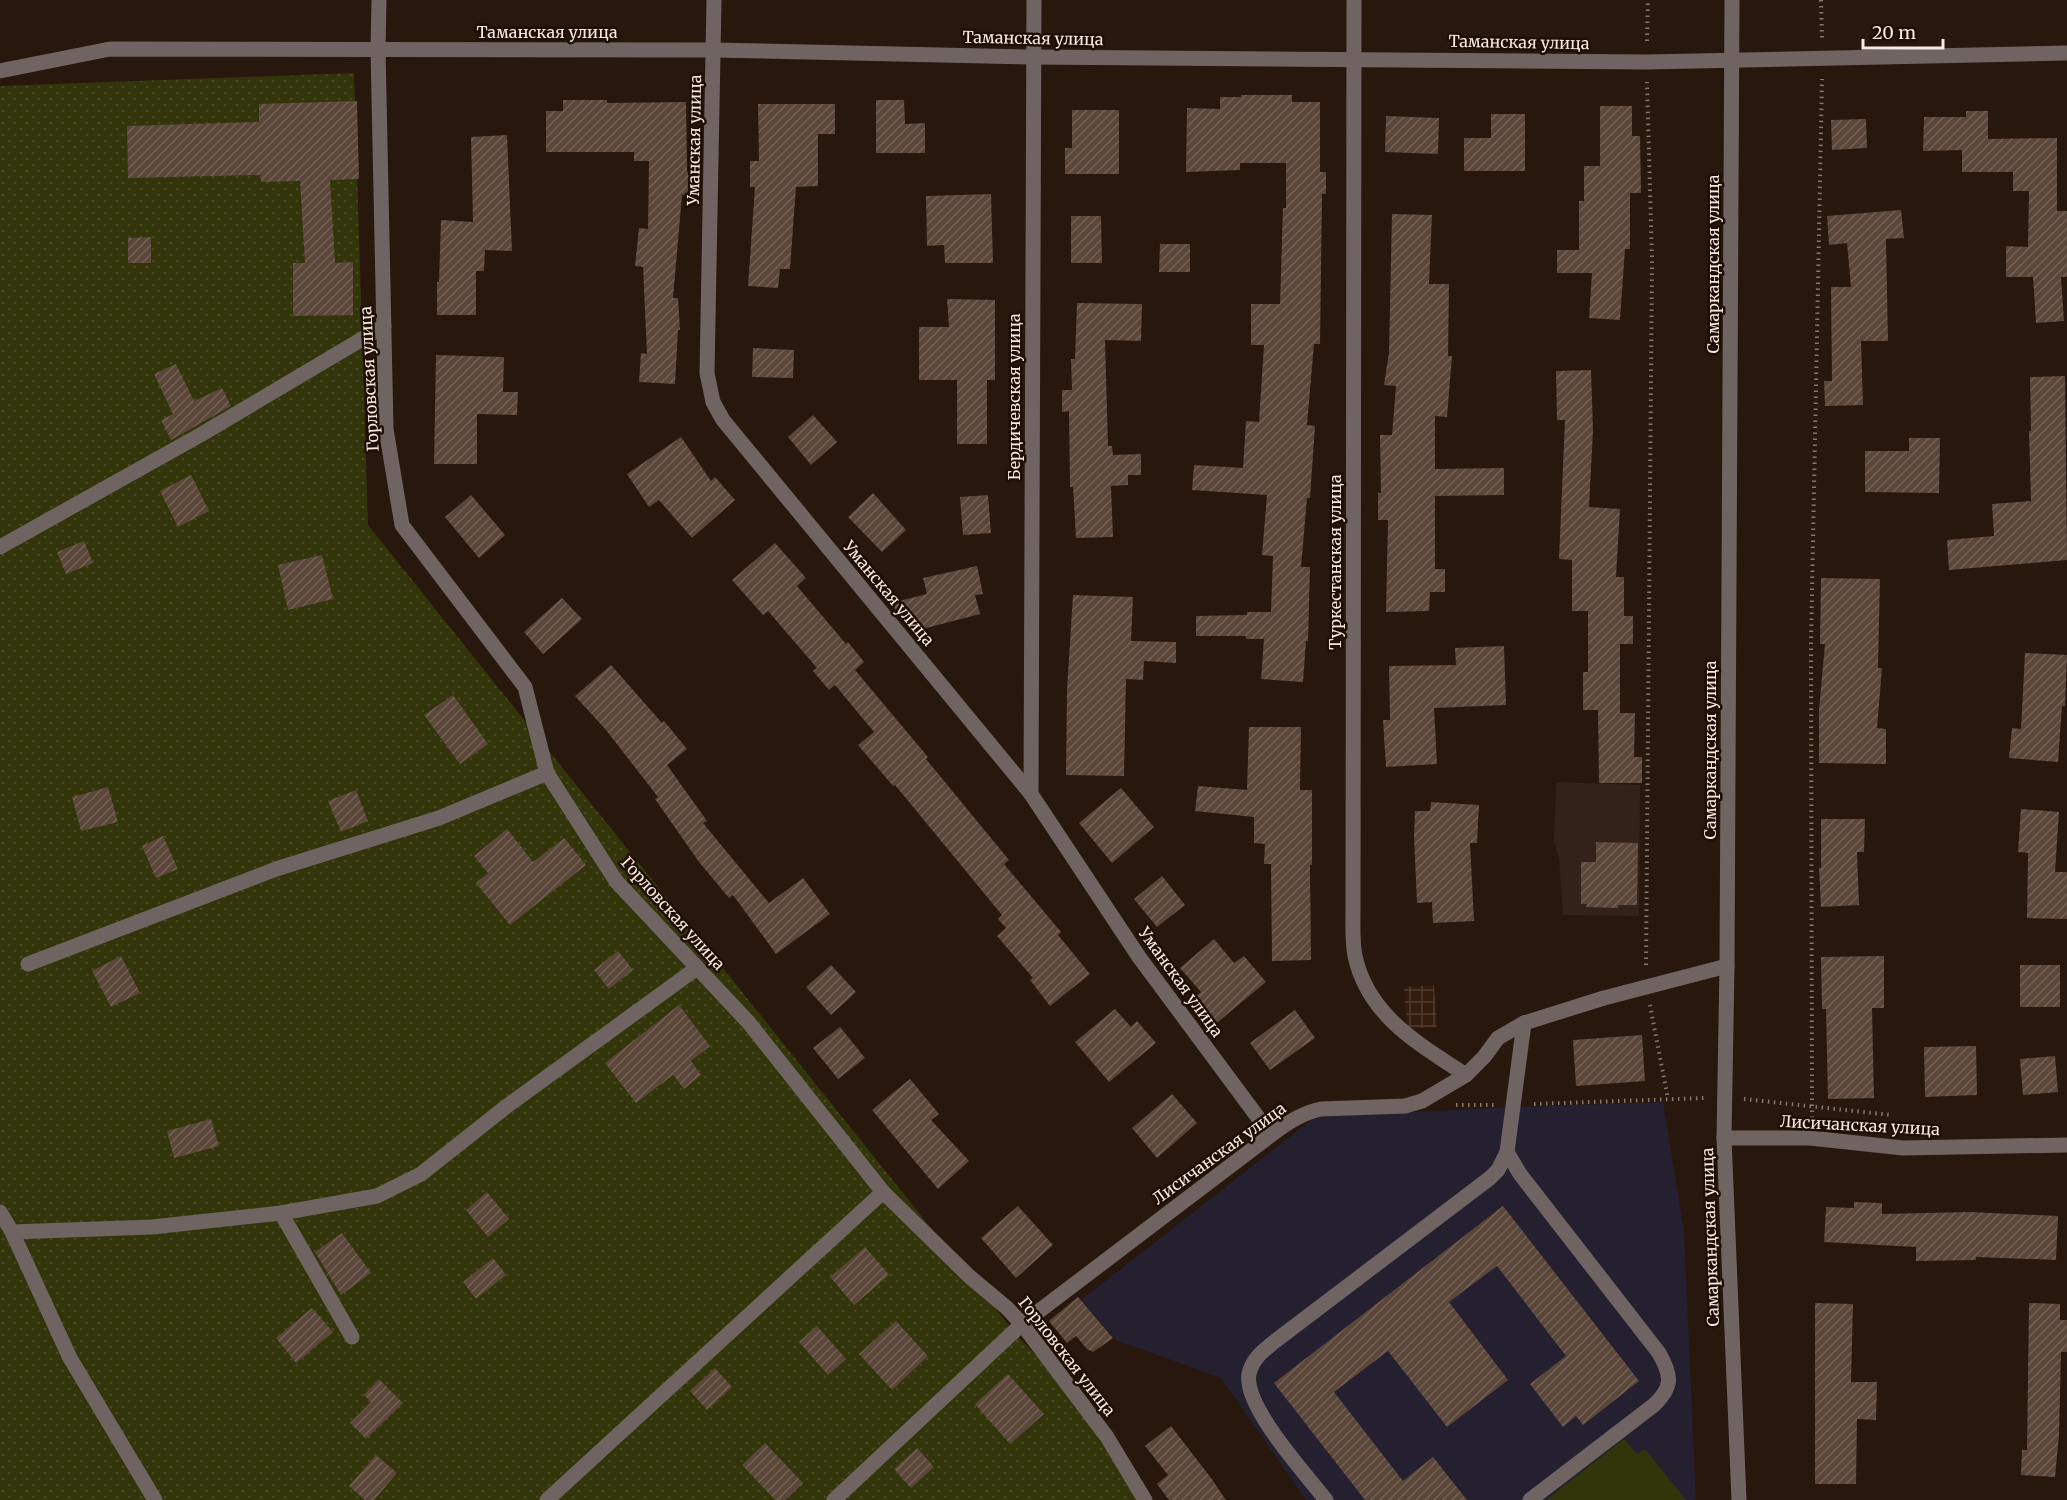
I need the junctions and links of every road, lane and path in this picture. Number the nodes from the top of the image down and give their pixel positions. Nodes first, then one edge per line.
1 (379, 0) edge
2 (714, 0) edge
3 (1034, 0) edge
4 (1354, 0) edge
5 (1648, 0) edge
6 (1732, 0) edge
7 (1821, 0) edge
8 (378, 49) junction
9 (713, 50) junction
10 (2067, 53) edge
11 (1033, 57) junction
12 (1822, 57) junction
13 (1353, 59) junction
14 (1732, 61) junction
15 (1647, 62) junction
16 (0, 71) edge
17 (384, 326) junction
18 (0, 547) edge
19 (547, 773) junction
20 (1031, 794) junction
21 (28, 964) dead end
22 (1727, 966) junction
23 (697, 968) junction
24 (1646, 987) junction
25 (1524, 1023) junction
26 (1466, 1076) junction
27 (1724, 1097) junction
28 (1813, 1106) junction
29 (1892, 1115) dead end
30 (1271, 1135) junction
31 (1724, 1138) junction
32 (1810, 1138) junction
33 (2067, 1145) edge
34 (1507, 1152) junction
35 (882, 1192) junction
36 (0, 1212) edge
37 (281, 1213) junction
38 (12, 1232) junction
39 (1022, 1324) junction
40 (352, 1337) dead end
41 (155, 1500) edge
42 (547, 1500) edge
43 (834, 1500) edge
44 (1145, 1500) edge
45 (1326, 1500) edge
46 (1530, 1500) edge
47 (1739, 1500) edge

1 - 8 street, Горловская улица
2 - 9 street, Уманская улица
3 - 11 street, Бердичевская улица
4 - 13 street, Туркестанская улица
5 - 15 path
6 - 14 street, Самаркандская улица
7 - 12 path
8 - 9 street, Таманская улица
8 - 16 street, Таманская улица
8 - 17 street, Горловская улица
9 - 11 street, Таманская улица
9 - 20 street, Уманская улица
10 - 12 street, Таманская улица
11 - 13 street, Таманская улица
11 - 20 street, Бердичевская улица
12 - 14 street, Таманская улица
12 - 28 path
13 - 15 street, Таманская улица
13 - 26 street, Туркестанская улица
14 - 15 street, Таманская улица
14 - 22 street, Самаркандская улица
15 - 24 path
17 - 18 street
17 - 19 street, Горловская улица
19 - 21 street
19 - 23 street, Горловская улица
20 - 30 street, Уманская улица
22 - 24 street, Лисичанская улица
22 - 27 street, Самаркандская улица
23 - 35 street, Горловская улица
23 - 37 street
24 - 25 street, Лисичанская улица
24 - 27 path
25 - 26 street, Лисичанская улица
25 - 34 street
26 - 30 street, Лисичанская улица
27 - 28 path
27 - 31 street, Самаркандская улица
28 - 29 path
28 - 32 path
30 - 39 street, Лисичанская улица
31 - 32 street, Лисичанская улица
31 - 47 street, Самаркандская улица
32 - 33 street, Лисичанская улица
34 - 45 street
34 - 46 street
35 - 39 street, Горловская улица
35 - 42 street
36 - 38 street
37 - 38 street
37 - 40 street
38 - 41 street
39 - 43 street, Лисичанская улица
39 - 44 street, Горловская улица

